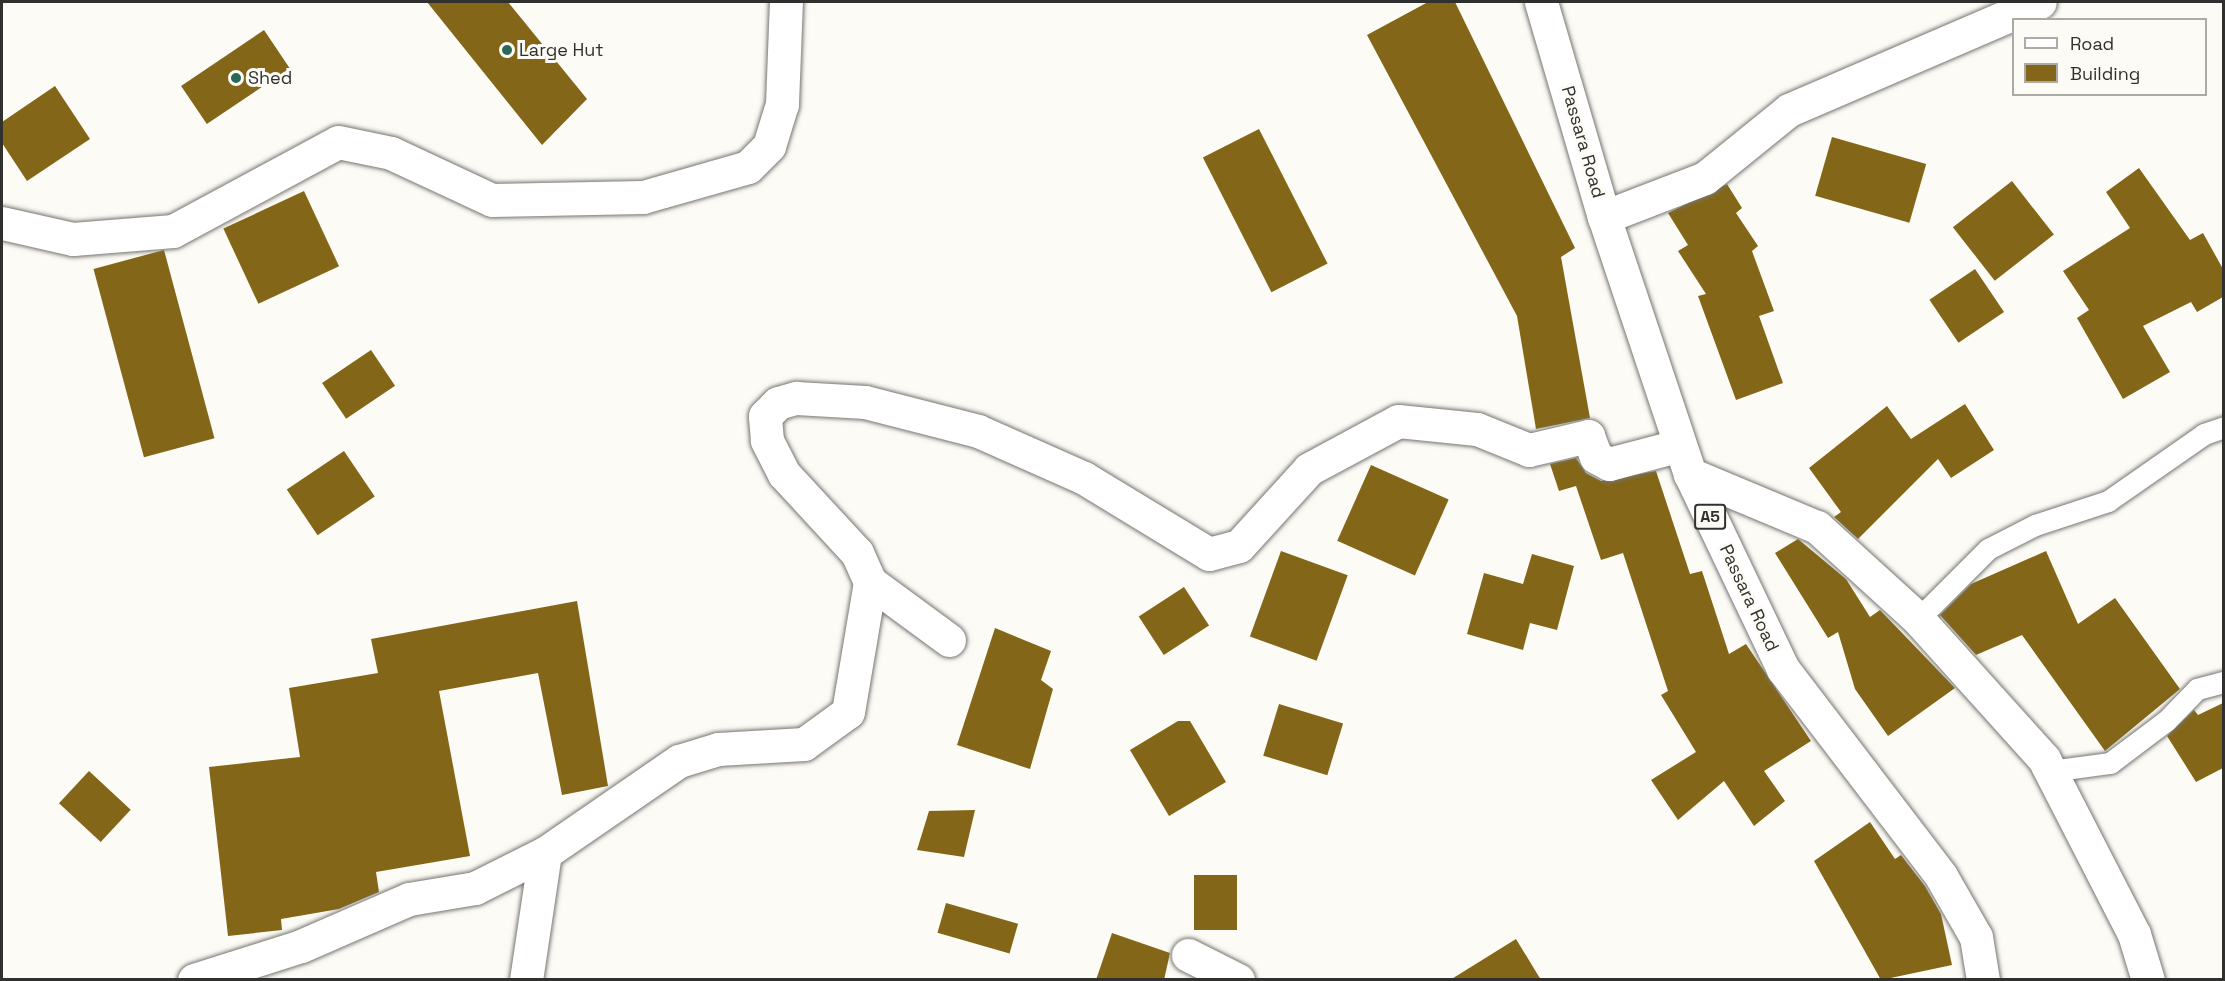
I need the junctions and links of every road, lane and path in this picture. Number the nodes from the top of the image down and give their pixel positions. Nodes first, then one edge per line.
1 (786, 2) edge
2 (1541, 2) edge
3 (2040, 2) edge
4 (1604, 217) junction
5 (2, 223) edge
6 (2223, 426) edge
7 (1683, 460) junction
8 (870, 582) junction
9 (1918, 619) junction
10 (950, 640) dead end
11 (2223, 682) edge
12 (2050, 771) junction
13 (544, 853) junction
14 (1188, 955) dead end
15 (194, 980) edge
16 (526, 980) edge
17 (1238, 980) edge
18 (1983, 980) edge
19 (2148, 980) edge

1 - 5 main road
2 - 4 main road, Passara Road / A5
3 - 4 main road
4 - 7 main road, Passara Road / A5
6 - 9 lane
7 - 8 main road
7 - 9 main road
7 - 18 main road, Passara Road / A5
8 - 10 main road
8 - 13 main road
9 - 12 main road
11 - 12 lane
12 - 19 main road
13 - 15 main road
13 - 16 main road
14 - 17 main road

